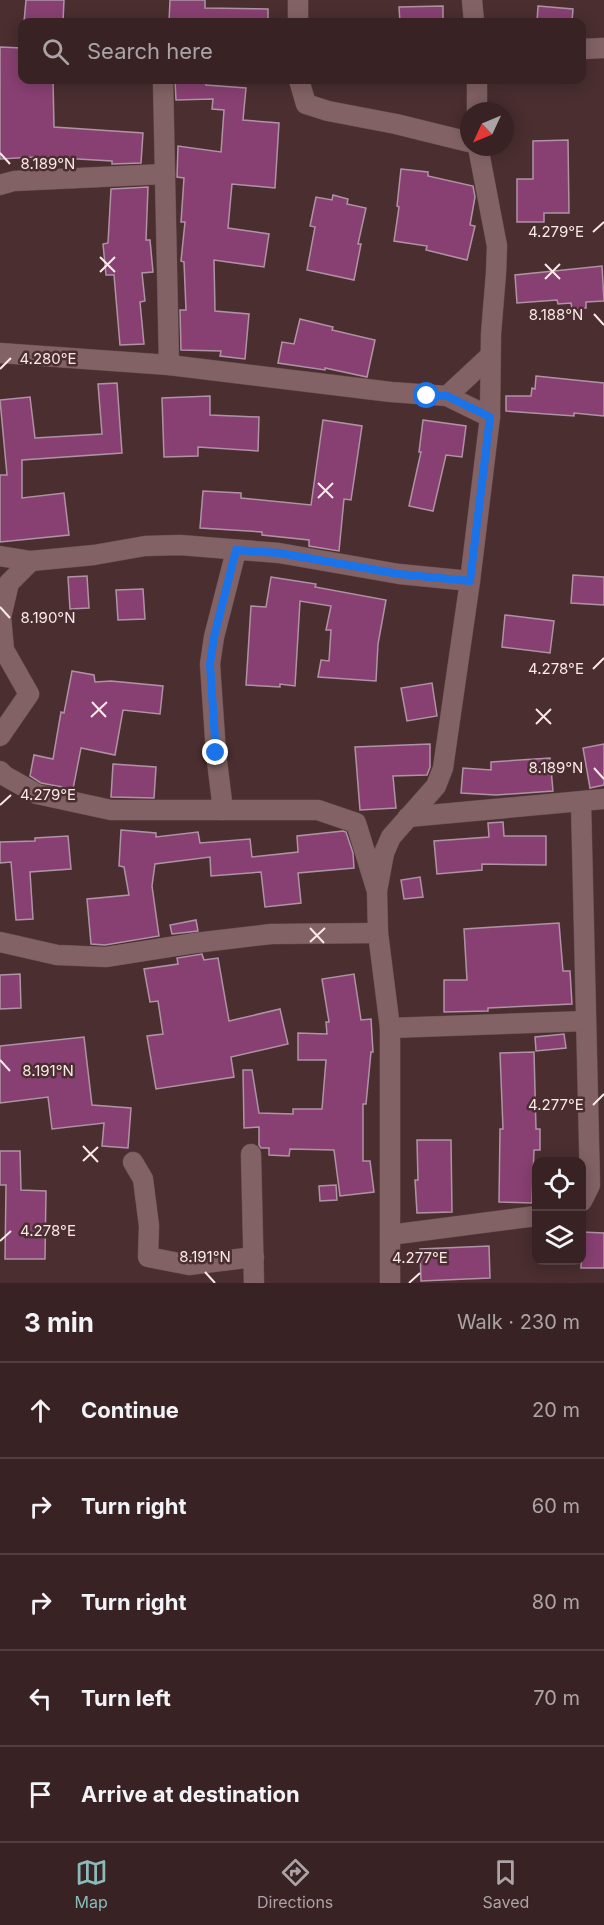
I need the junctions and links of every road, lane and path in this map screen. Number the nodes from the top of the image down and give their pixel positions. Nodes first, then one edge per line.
1 (298, 0) edge
2 (472, 0) edge
3 (298, 18) edge
4 (474, 18) edge
5 (604, 48) edge
6 (586, 49) edge
7 (164, 84) edge
8 (299, 84) edge
9 (477, 84) edge
10 (477, 102) edge
11 (460, 140) edge
12 (480, 156) edge
13 (165, 174) junction
14 (0, 185) edge
15 (0, 353) edge
16 (490, 356) junction
17 (169, 365) junction
18 (447, 396) junction
19 (490, 417) junction
20 (236, 550) junction
21 (0, 556) edge
22 (30, 561) junction
23 (470, 581) junction
24 (0, 736) edge
25 (0, 771) edge
26 (604, 799) edge
27 (581, 802) junction
28 (223, 810) junction
29 (408, 817) junction
30 (377, 891) junction
31 (378, 933) junction
32 (0, 942) edge
33 (586, 1021) junction
34 (390, 1028) junction
35 (251, 1154) dead end
36 (133, 1162) dead end
37 (586, 1193) edge
38 (532, 1217) edge
39 (390, 1235) junction
40 (254, 1257) junction
41 (254, 1283) edge
42 (390, 1283) edge

1 - 3 street
2 - 4 street
5 - 6 street
7 - 13 street
8 - 11 street
9 - 10 street
12 - 16 street
13 - 14 street
13 - 17 street
15 - 17 street
16 - 18 street
16 - 19 street
17 - 18 street
18 - 19 street
19 - 23 street
20 - 22 street
20 - 23 street
20 - 28 street
21 - 22 street
22 - 24 street
23 - 29 street
25 - 28 street
26 - 27 street
27 - 29 street
27 - 33 street
28 - 30 street
29 - 30 street
30 - 31 street
31 - 32 street
31 - 34 street
33 - 34 street
33 - 37 street
34 - 39 street
35 - 40 street
36 - 40 street
38 - 39 street
39 - 42 street
40 - 41 street

